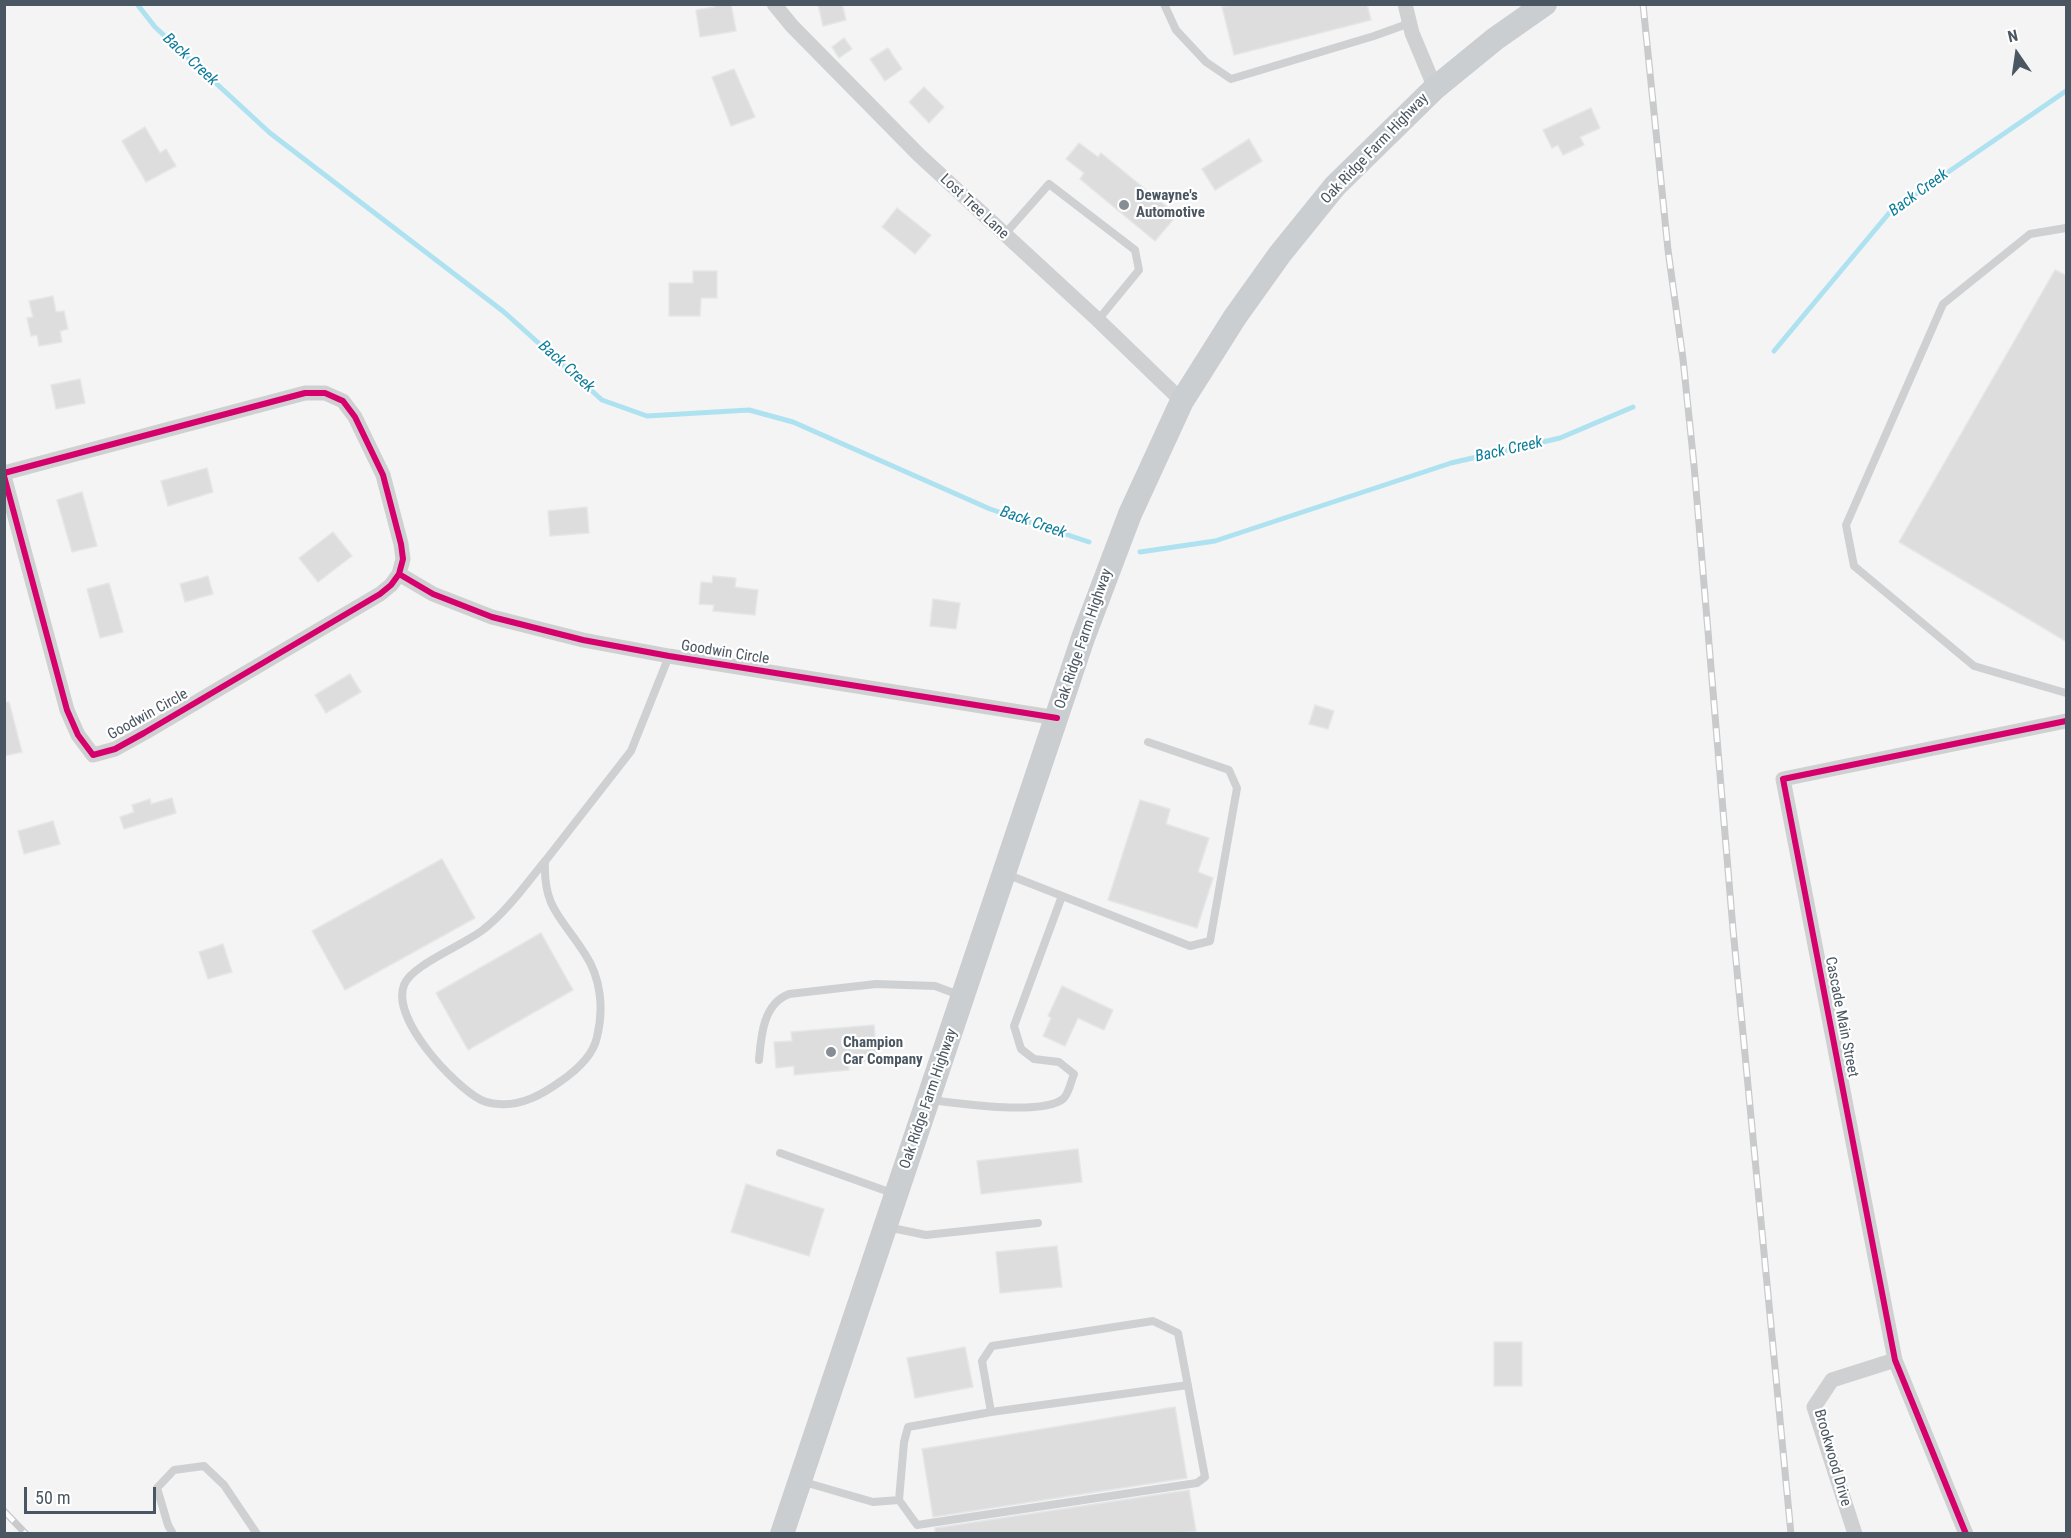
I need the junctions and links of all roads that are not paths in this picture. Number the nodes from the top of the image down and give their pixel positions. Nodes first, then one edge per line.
1 (774, 4) edge
2 (1164, 4) edge
3 (1405, 4) edge
4 (1545, 4) edge
5 (1410, 23) junction
6 (1435, 88) junction
7 (2067, 228) edge
8 (1004, 235) junction
9 (1098, 320) junction
10 (1182, 401) junction
11 (4, 474) edge
12 (399, 574) junction
13 (669, 656) junction
14 (2067, 693) edge
15 (1057, 718) junction
16 (2067, 721) edge
17 (1148, 742) dead end
18 (545, 861) junction
19 (1005, 874) junction
20 (1062, 896) junction
21 (963, 996) junction
22 (759, 1060) dead end
23 (928, 1100) junction
24 (780, 1153) dead end
25 (897, 1194) junction
26 (1038, 1223) dead end
27 (886, 1226) junction
28 (1895, 1360) junction
29 (1188, 1385) junction
30 (991, 1412) junction
31 (800, 1480) junction
32 (899, 1500) junction
33 (173, 1533) edge
34 (257, 1533) edge
35 (782, 1533) edge
36 (1855, 1533) edge
37 (1966, 1533) edge

1 - 8 street, Lost Tree Lane
2 - 5 lane
3 - 5 street
4 - 6 main road, Oak Ridge Farm Highway
5 - 6 street
6 - 10 main road, Oak Ridge Farm Highway
7 - 14 lane
8 - 9 street, Lost Tree Lane
8 - 9 lane
9 - 10 street, Lost Tree Lane
10 - 15 main road, Oak Ridge Farm Highway
11 - 12 street, Goodwin Circle
11 - 12 street, Goodwin Circle
12 - 13 street, Goodwin Circle
13 - 15 street, Goodwin Circle
13 - 18 lane
15 - 19 main road, Oak Ridge Farm Highway
16 - 28 street, Cascade Main Street
17 - 20 lane
18 - 18 lane
19 - 20 lane
19 - 21 main road, Oak Ridge Farm Highway
20 - 23 lane
21 - 22 lane
21 - 23 main road, Oak Ridge Farm Highway
23 - 25 main road, Oak Ridge Farm Highway
24 - 25 lane
25 - 27 main road, Oak Ridge Farm Highway
26 - 27 lane
27 - 31 main road, Oak Ridge Farm Highway
28 - 36 street, Brookwood Drive
28 - 37 street, Cascade Main Street
29 - 30 lane
29 - 30 lane
29 - 32 lane
30 - 32 lane
31 - 32 lane
31 - 35 main road, Oak Ridge Farm Highway
33 - 34 lane

